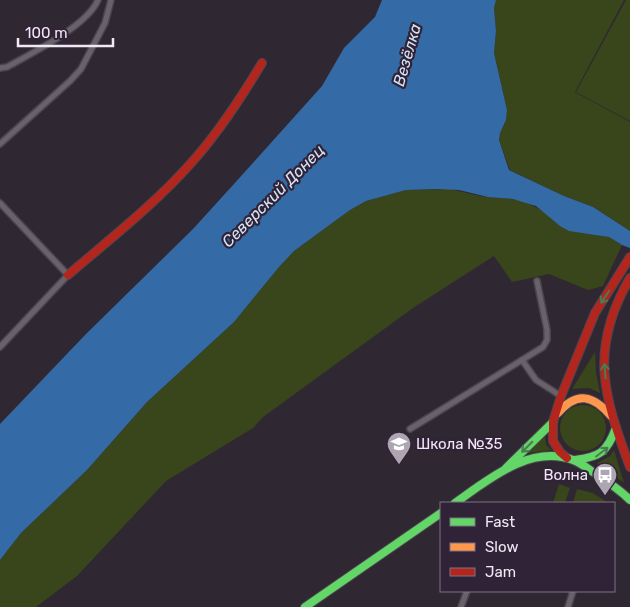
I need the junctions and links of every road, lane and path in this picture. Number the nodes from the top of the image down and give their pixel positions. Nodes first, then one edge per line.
1 (98, 0) edge
2 (112, 0) edge
3 (262, 62) dead end
4 (0, 68) edge
5 (0, 144) edge
6 (0, 202) edge
7 (630, 257) edge
8 (68, 275) junction
9 (630, 278) edge
10 (537, 281) dead end
11 (0, 347) edge
12 (522, 360) junction
13 (561, 396) junction
14 (580, 398) junction
15 (554, 419) junction
16 (614, 419) junction
17 (616, 428) junction
18 (410, 429) dead end
19 (571, 459) junction
20 (630, 467) edge
21 (502, 472) junction
22 (630, 500) edge
23 (457, 502) edge
24 (440, 514) edge
25 (468, 592) edge
26 (573, 592) edge
27 (305, 607) edge
28 (460, 607) edge
29 (568, 607) edge

1 - 4 street
2 - 5 street
3 - 8 main road
6 - 8 street
7 -> 13 main road
8 - 11 street
16 -> 9 main road
10 - 12 street
12 - 13 street
12 - 18 street
13 - 14 main road
13 - 15 main road
14 - 15 main road
14 - 16 main road
15 - 19 main road
15 -> 21 main road
16 - 17 main road
19 -> 17 main road
17 - 20 main road
19 - 21 main road
19 - 22 main road
21 - 23 main road
24 - 27 main road
25 - 28 street
26 - 29 street

